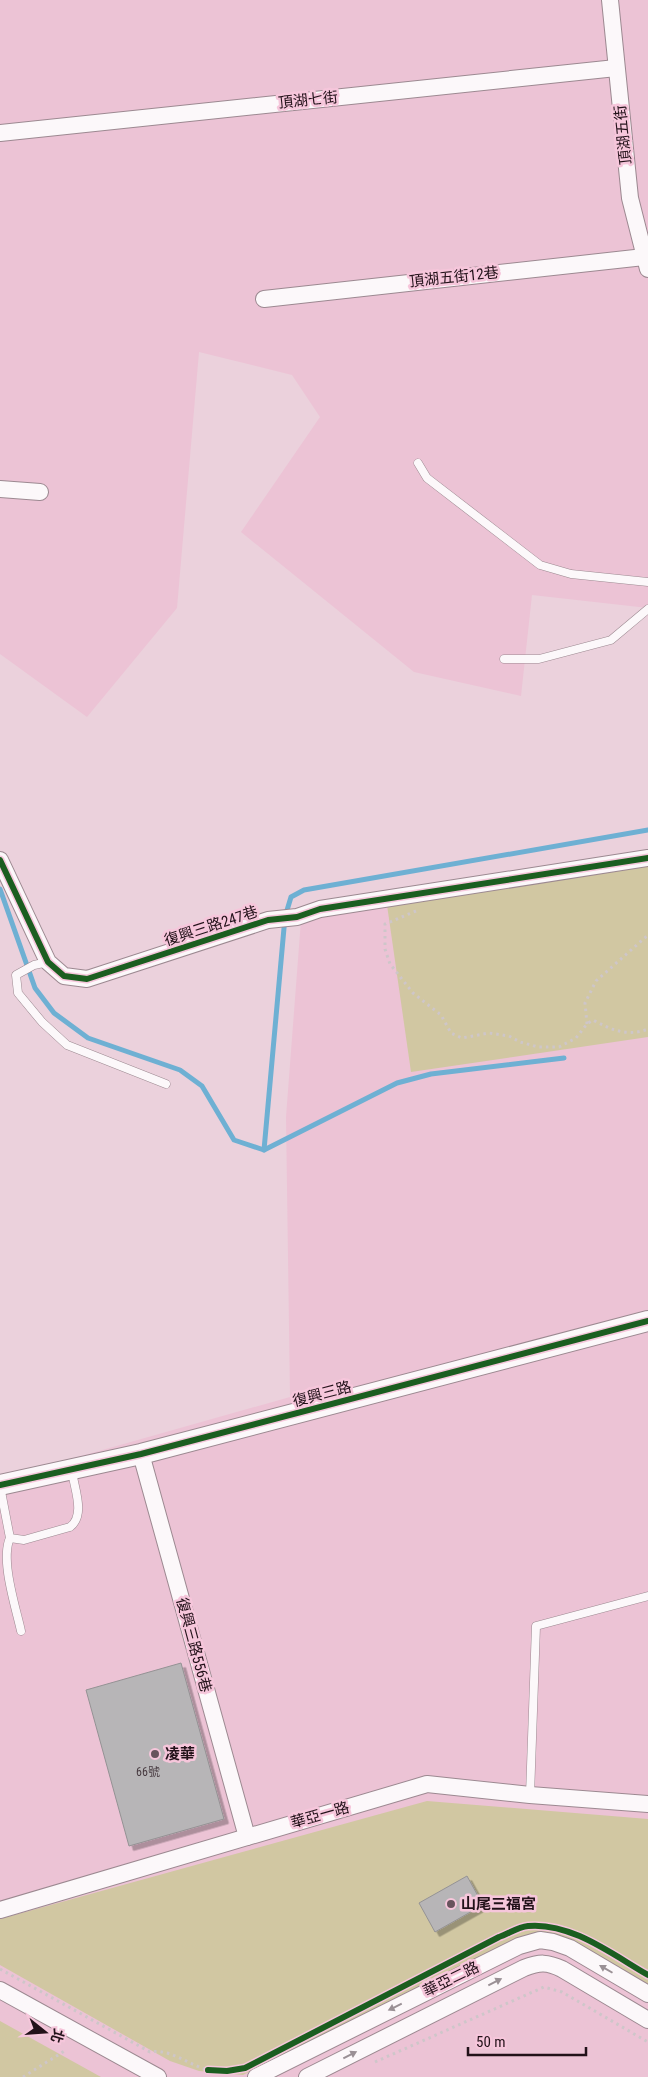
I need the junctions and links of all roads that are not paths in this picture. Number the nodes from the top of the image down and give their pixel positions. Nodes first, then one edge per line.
1 (610, 0) edge
2 (616, 68) junction
3 (0, 133) edge
4 (646, 263) edge
5 (264, 299) dead end
6 (418, 463) dead end
7 (0, 489) edge
8 (40, 492) dead end
9 (648, 582) edge
10 (648, 609) edge
11 (504, 658) dead end
12 (648, 858) edge
13 (0, 860) edge
14 (41, 963) junction
15 (166, 1084) dead end
16 (648, 1321) edge
17 (141, 1454) junction
18 (71, 1469) junction
19 (0, 1486) edge
20 (10, 1538) junction
21 (648, 1596) edge
22 (21, 1631) dead end
23 (530, 1795) junction
24 (648, 1804) edge
25 (247, 1837) junction
26 (0, 1910) edge
27 (0, 1990) edge
28 (648, 1994) edge
29 (648, 2020) edge
30 (153, 2074) edge
31 (256, 2077) edge
32 (307, 2077) edge

1 - 2 street, 頂湖五街
2 - 3 street, 頂湖七街
2 - 4 street, 頂湖五街
4 - 5 street, 頂湖五街12巷
6 - 9 lane
7 - 8 street
10 - 11 lane
12 - 14 street, 復興三路247巷
13 - 14 street, 復興三路247巷
14 - 15 lane
16 - 17 street, 復興三路
17 - 18 street, 復興三路
17 - 25 street, 復興三路556巷
18 - 19 street, 復興三路
18 - 20 lane
19 - 20 lane
20 - 22 lane
21 - 23 lane
23 - 24 street, 華亞一路
23 - 25 street, 華亞一路
25 - 26 street, 華亞一路
27 - 30 street
28 -> 31 street, 華亞二路
32 -> 29 street, 華亞二路

